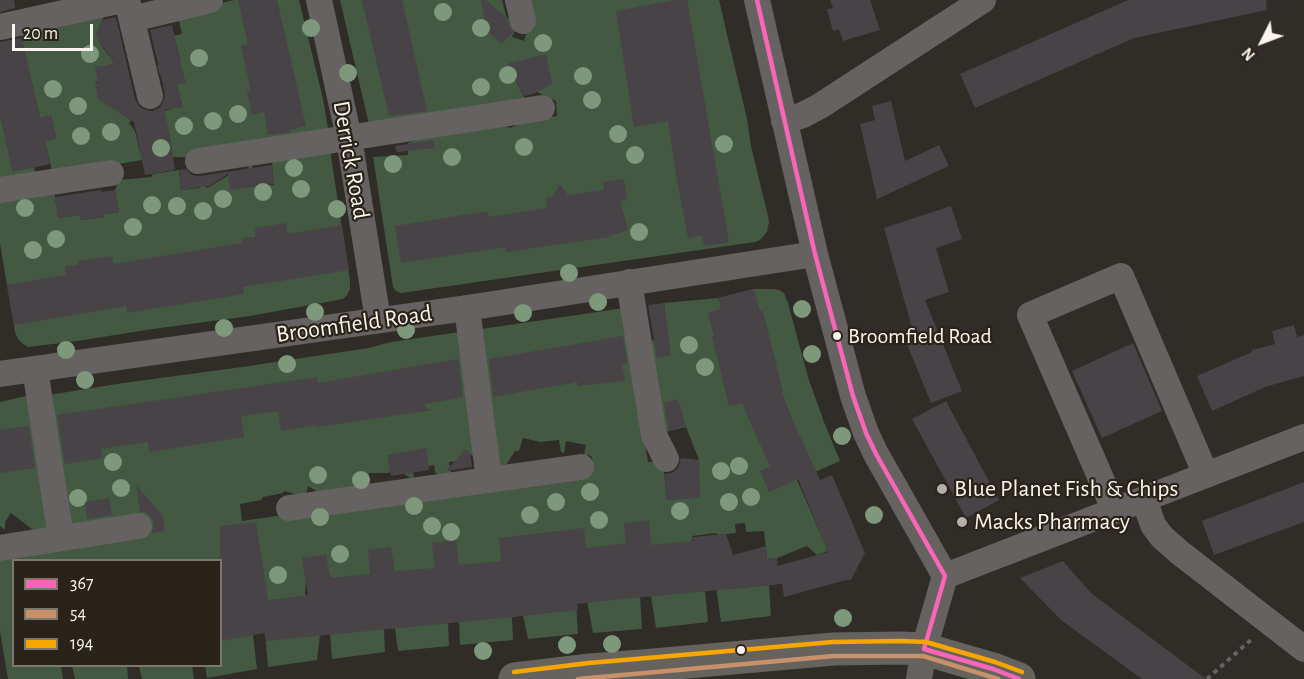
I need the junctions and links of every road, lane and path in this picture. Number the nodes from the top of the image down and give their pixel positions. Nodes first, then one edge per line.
1 (210, 0) edge
2 (319, 0) edge
3 (757, 0) edge
4 (983, 0) edge
5 (127, 6) edge
6 (0, 27) edge
7 (150, 96) dead end
8 (542, 108) dead end
9 (784, 121) junction
10 (349, 138) junction
11 (198, 161) dead end
12 (111, 173) dead end
13 (0, 190) edge
14 (815, 254) junction
15 (629, 282) junction
16 (467, 308) junction
17 (378, 320) junction
18 (1, 367) edge
19 (34, 369) junction
20 (1304, 437) edge
21 (666, 459) dead end
22 (581, 467) dead end
23 (1206, 475) junction
24 (489, 480) junction
25 (1144, 499) junction
26 (289, 508) dead end
27 (1115, 511) junction
28 (139, 526) dead end
29 (61, 538) junction
30 (0, 548) edge
31 (945, 576) junction
32 (1271, 624) junction
33 (1304, 649) edge
34 (922, 664) edge
35 (515, 679) edge
36 (1019, 679) edge
37 (1207, 679) edge

1 - 5 street
2 - 10 street, Derrick Road
3 - 9 street
4 - 9 street
5 - 6 street
5 - 7 street
8 - 10 street
9 - 14 street
10 - 11 street
10 - 17 street, Derrick Road
12 - 13 street
14 - 15 street, Broomfield Road
14 - 31 street
15 - 16 street, Broomfield Road
15 - 21 street
16 - 17 street, Broomfield Road
16 - 24 street
17 - 19 street, Broomfield Road
18 - 19 street, Broomfield Road
19 - 29 street
20 - 23 street
22 - 24 street
23 - 25 street
23 - 27 street
24 - 26 street
25 - 27 street
25 - 32 street
27 - 31 street
28 - 29 street
29 - 30 street
31 - 34 street
32 - 33 street
32 - 37 path
34 - 35 main road
34 - 36 main road

